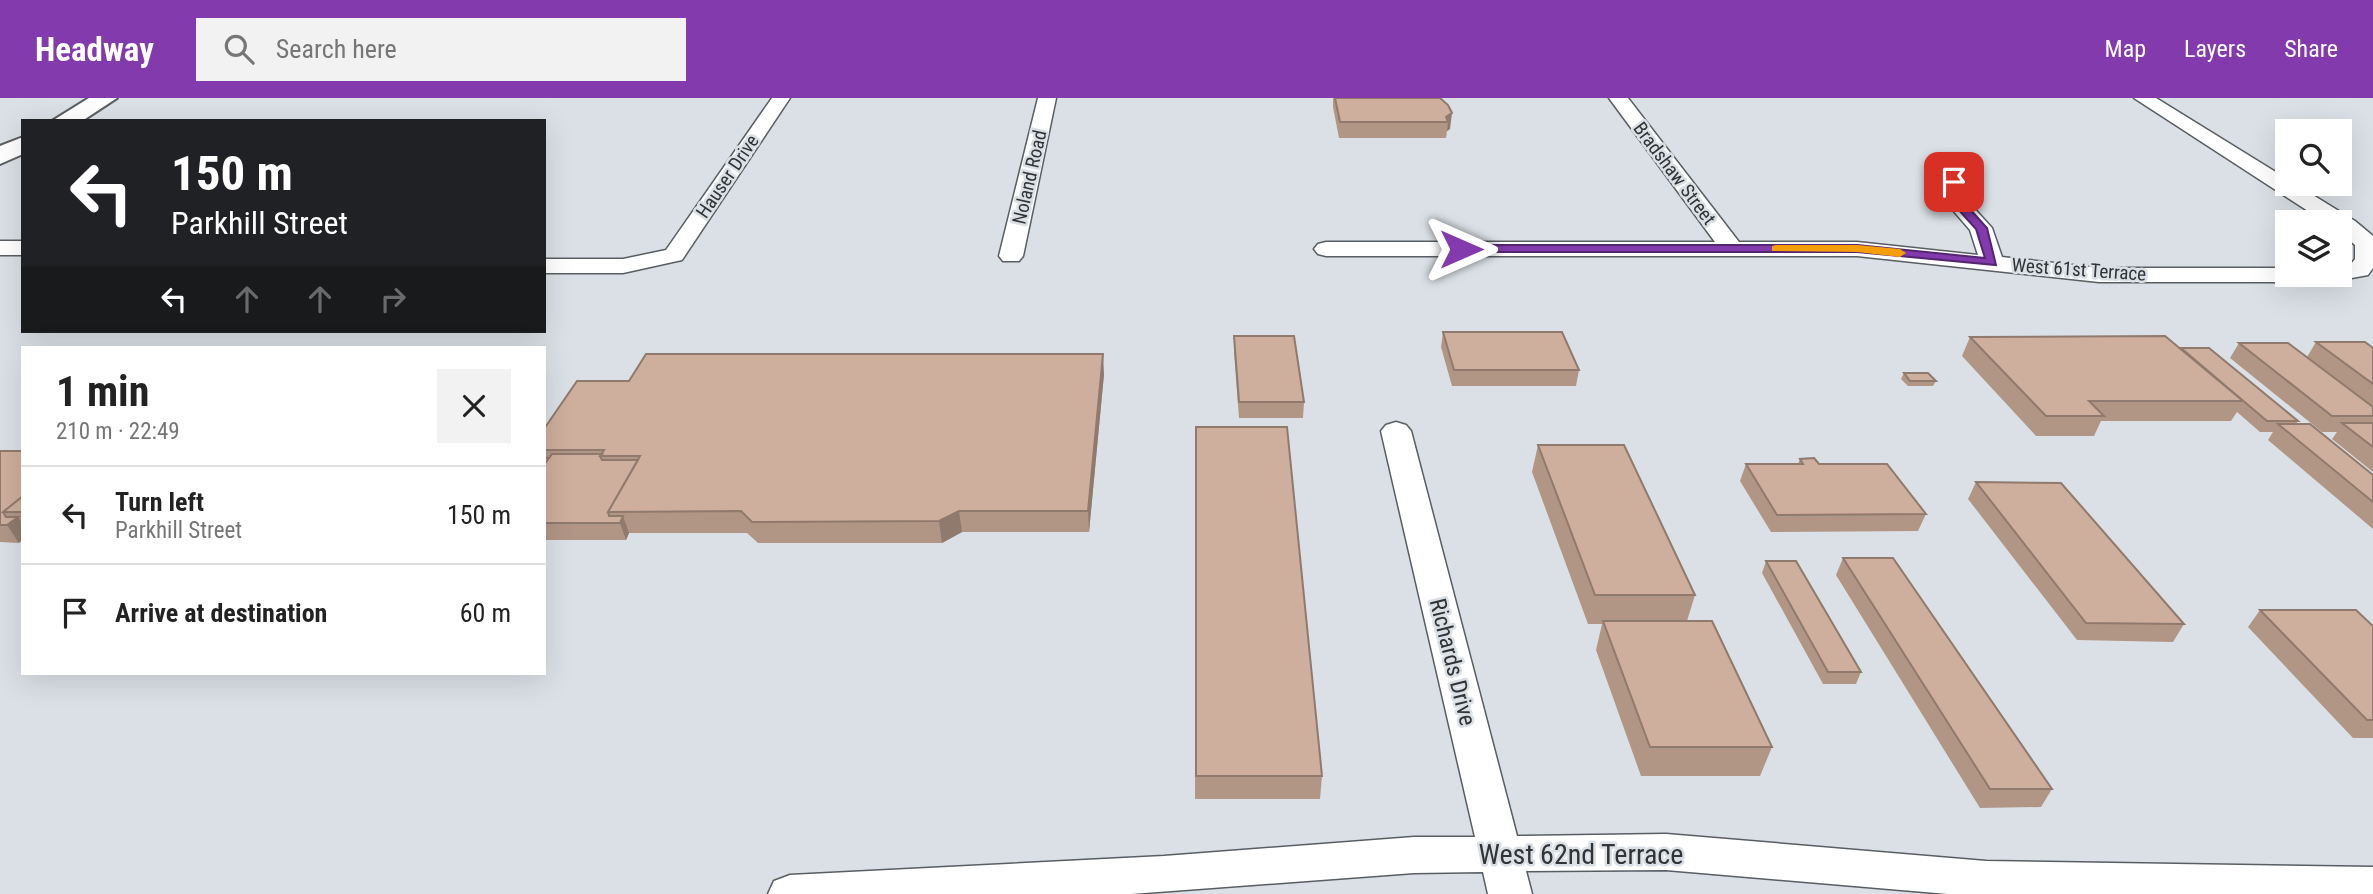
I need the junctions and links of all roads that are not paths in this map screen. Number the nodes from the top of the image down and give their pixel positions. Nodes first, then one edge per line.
1 (106, 98) edge
2 (781, 98) edge
3 (1047, 98) edge
4 (1618, 98) edge
5 (2143, 98) edge
6 (68, 119) edge
7 (21, 145) edge
8 (0, 156) edge
9 (1954, 182) dead end
10 (2322, 210) edge
11 (2352, 230) edge
12 (0, 248) edge
13 (21, 248) edge
14 (1326, 249) dead end
15 (1732, 249) junction
16 (1011, 256) dead end
17 (1992, 262) junction
18 (546, 266) edge
19 (2352, 271) edge
20 (2275, 275) edge
21 (1396, 430) dead end
22 (1500, 853) junction
23 (2373, 886) edge
24 (790, 894) edge
25 (1510, 894) edge

1 - 6 main road
2 - 18 street, Hauser Drive
3 - 16 street, Noland Road
4 - 15 street, Bradshaw Street
5 - 10 street
7 - 8 main road
9 - 17 street
11 - 19 street
12 - 13 street
14 - 15 street, West 61st Terrace
15 - 17 street, West 61st Terrace
17 - 20 street, West 61st Terrace
21 - 22 street, Richards Drive
22 - 23 street, West 62nd Terrace
22 - 24 street, West 62nd Terrace
22 - 25 street, Richards Drive

